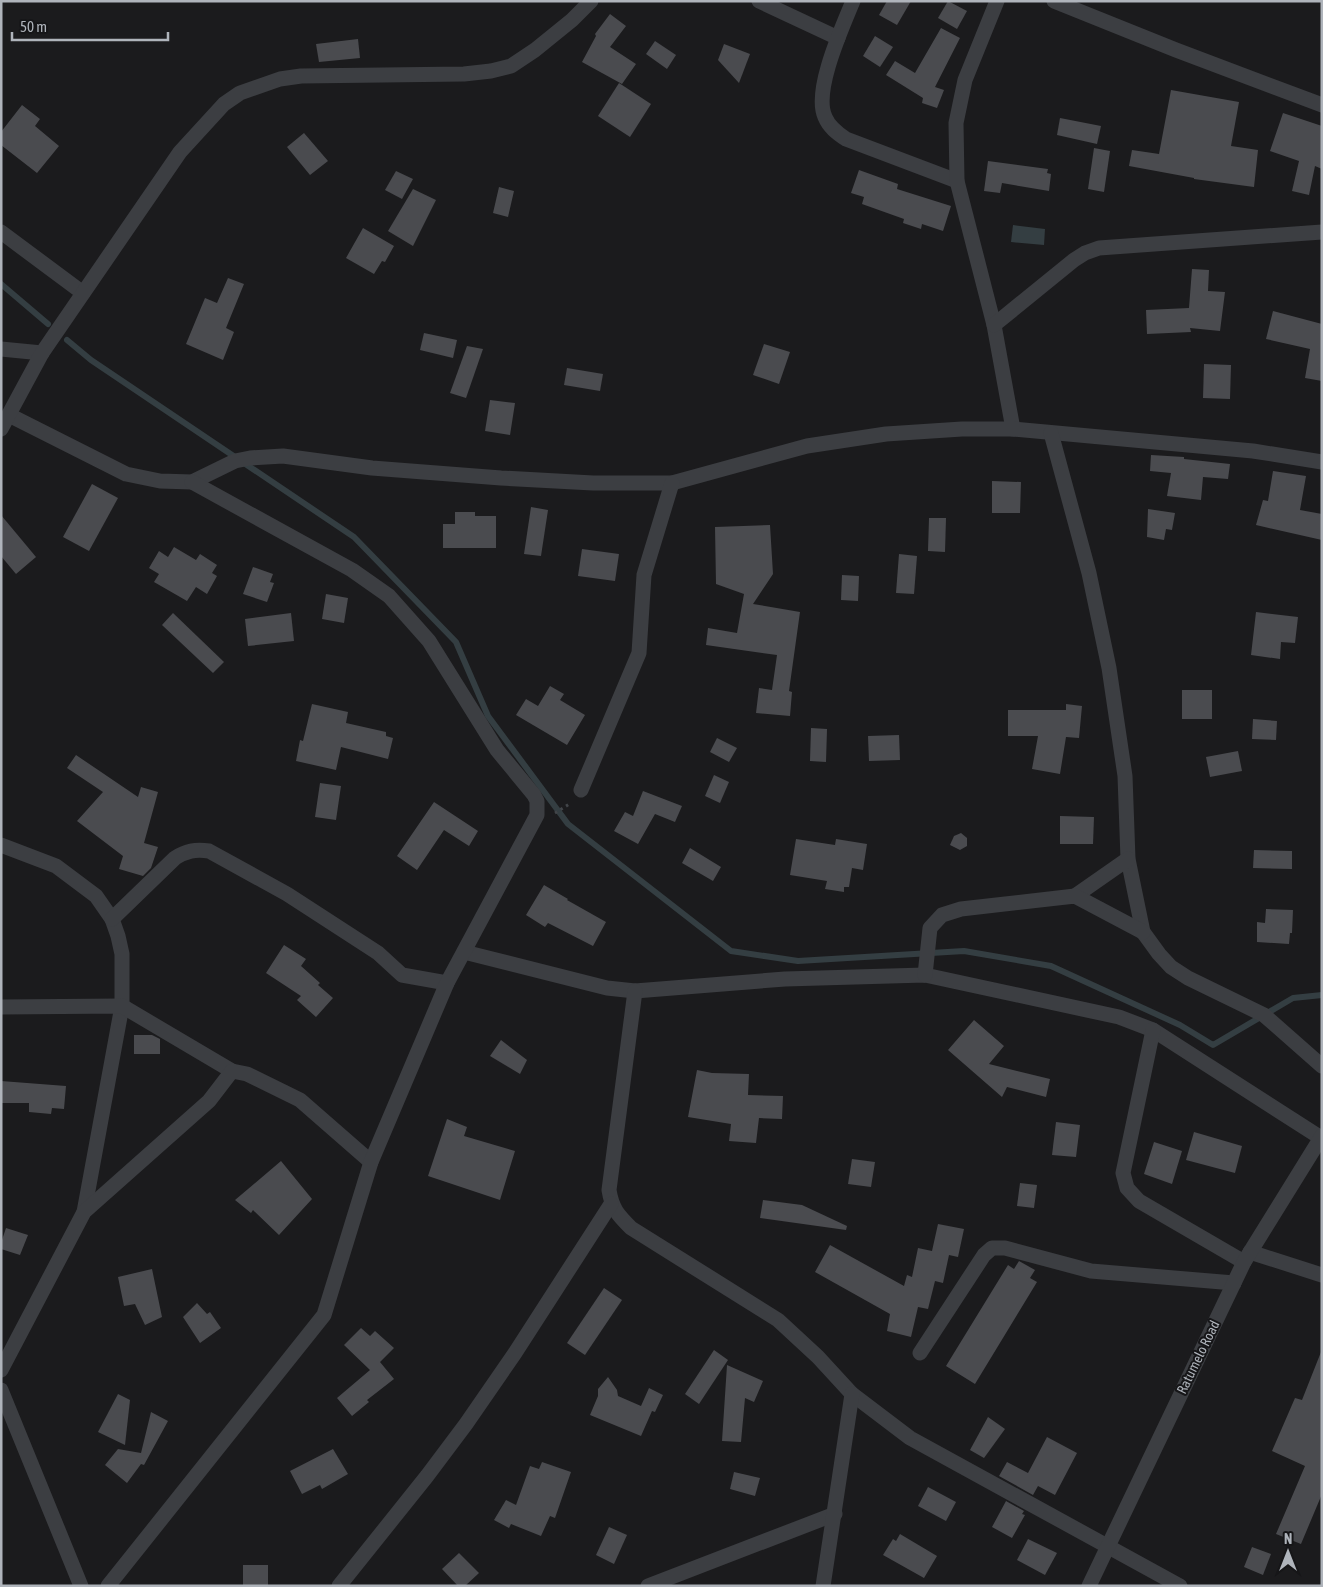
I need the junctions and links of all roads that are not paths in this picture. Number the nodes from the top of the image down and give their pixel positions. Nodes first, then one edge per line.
1 (591, 1) edge
2 (759, 1) edge
3 (853, 1) edge
4 (997, 1) edge
5 (1054, 1) edge
6 (838, 38) junction
7 (1322, 105) edge
8 (957, 181) junction
9 (1, 232) edge
10 (1322, 232) edge
11 (83, 293) junction
12 (994, 325) junction
13 (1, 349) edge
14 (42, 354) junction
15 (9, 414) junction
16 (1, 430) edge
17 (1013, 430) junction
18 (1051, 433) junction
19 (1322, 462) edge
20 (192, 482) junction
21 (672, 482) junction
22 (577, 796) road end
23 (1, 844) edge
24 (1128, 859) junction
25 (1075, 896) junction
26 (112, 919) junction
27 (1143, 932) junction
28 (464, 952) junction
29 (925, 975) junction
30 (447, 983) junction
31 (635, 991) junction
32 (122, 1006) junction
33 (1, 1007) edge
34 (1153, 1030) junction
35 (1322, 1066) edge
36 (232, 1070) junction
37 (1321, 1137) edge
38 (372, 1162) junction
39 (611, 1204) junction
40 (84, 1212) junction
41 (1247, 1257) junction
42 (1322, 1275) edge
43 (1234, 1283) junction
44 (920, 1353) dead end
45 (1, 1370) edge
46 (1, 1390) edge
47 (852, 1394) junction
48 (835, 1514) junction
49 (1108, 1545) junction
50 (81, 1586) edge
51 (108, 1586) edge
52 (338, 1586) edge
53 (648, 1586) edge
54 (823, 1586) edge
55 (1089, 1586) edge
56 (1180, 1586) edge

1 - 11 street
2 - 6 street
3 - 6 street
4 - 8 street
5 - 7 street
6 - 8 street
8 - 12 street
9 - 11 street
10 - 12 street
11 - 14 street
12 - 17 street
13 - 14 street
14 - 15 street
15 - 16 street
15 - 20 street
17 - 18 street
17 - 21 street
18 - 19 street
18 - 24 street
20 - 21 street
20 - 28 street
21 - 22 street
23 - 26 street
24 - 25 street
24 - 27 street
25 - 27 street
25 - 29 street
26 - 30 street
26 - 32 street
27 - 35 street
28 - 30 street
28 - 31 street
29 - 31 street
29 - 34 street
30 - 38 street
31 - 39 street
32 - 33 street
32 - 36 street
32 - 40 street
34 - 37 street
34 - 41 street
36 - 38 street
36 - 40 street
37 - 41 street, Ratumelo Road
38 - 51 street
39 - 47 street
39 - 52 street
40 - 45 street
41 - 42 street
41 - 43 street, Ratumelo Road
43 - 44 street
43 - 49 street, Ratumelo Road
46 - 50 street
47 - 48 street
47 - 49 street
48 - 53 street
48 - 54 street
49 - 55 street, Ratumelo Road
49 - 56 street

